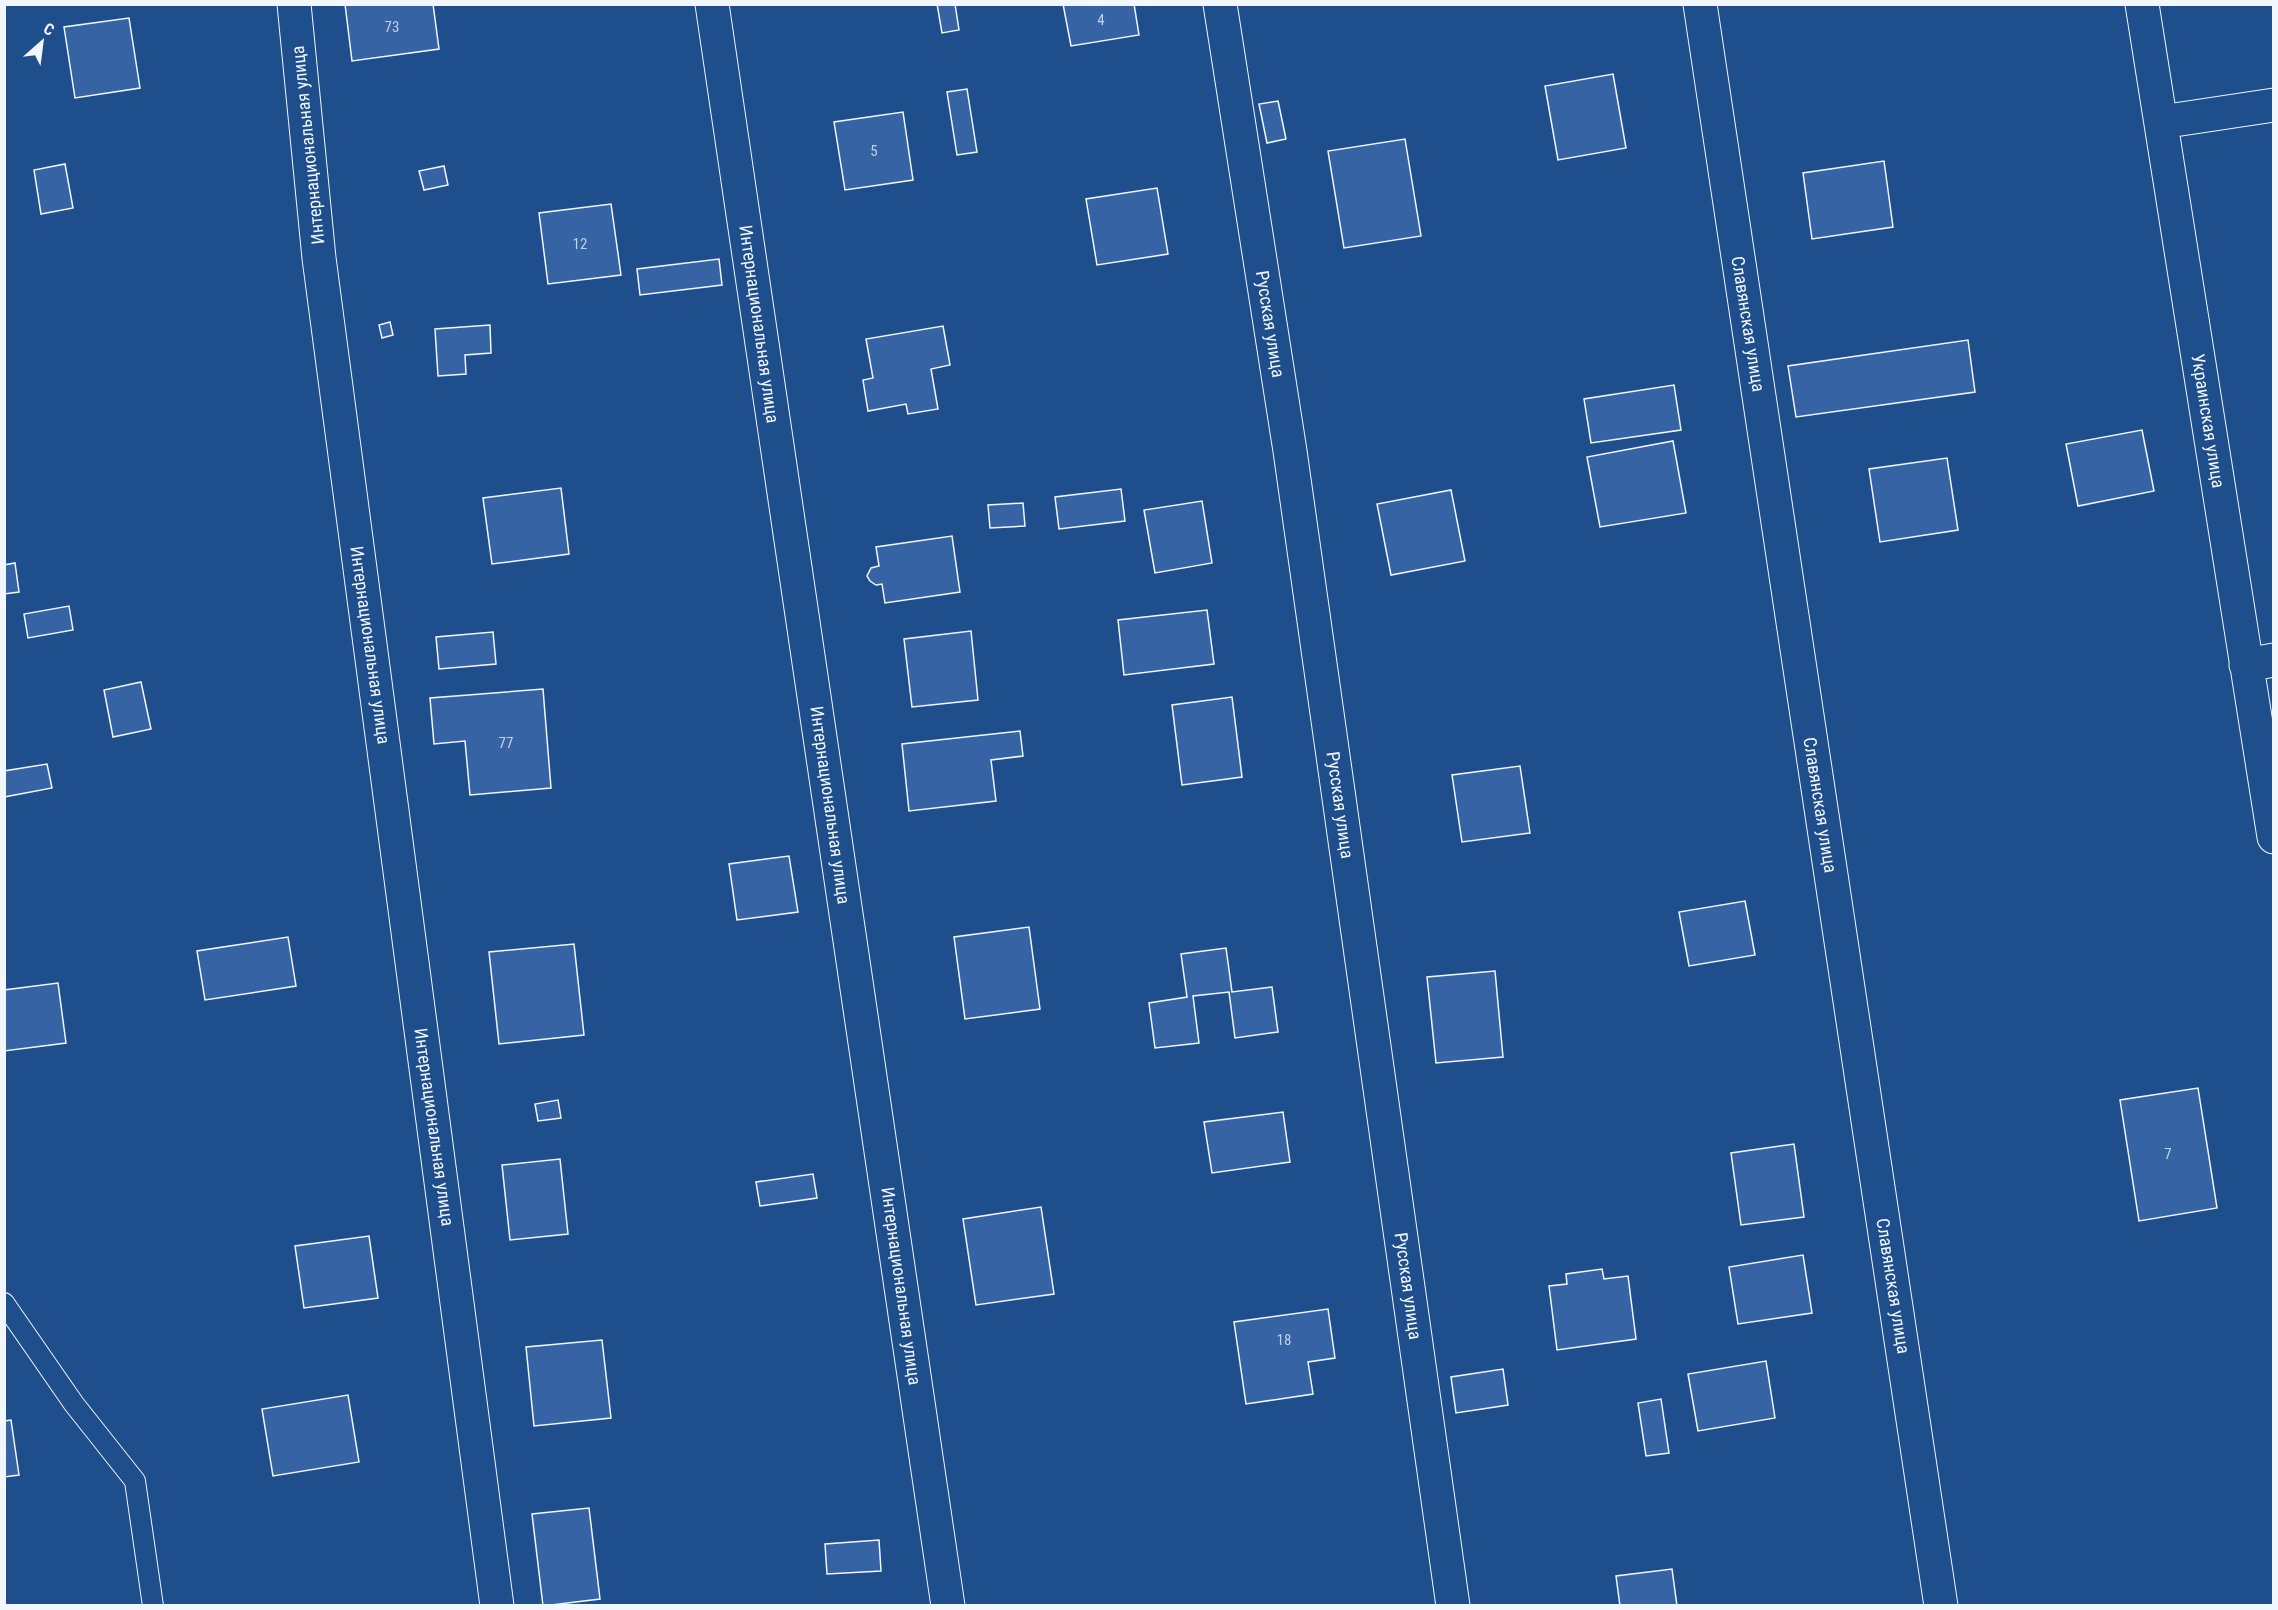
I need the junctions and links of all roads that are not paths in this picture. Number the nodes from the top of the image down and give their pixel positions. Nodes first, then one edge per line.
1 (294, 4) edge
2 (712, 4) edge
3 (1220, 4) edge
4 (1700, 4) edge
5 (2142, 4) edge
6 (2274, 105) edge
7 (2161, 122) junction
8 (2260, 662) edge
9 (2274, 837) edge
10 (4, 1303) edge
11 (153, 1605) edge
12 (497, 1605) edge
13 (948, 1605) edge
14 (1453, 1605) edge
15 (1941, 1605) edge

1 - 12 street, Интернациональная улица
2 - 13 street, Интернациональная улица
3 - 14 street, Русская улица
4 - 15 street, Славянская улица
5 - 7 street, Украинская улица
6 - 7 street
7 - 8 street, Украинская улица
8 - 9 street, Украинская улица
10 - 11 lane

